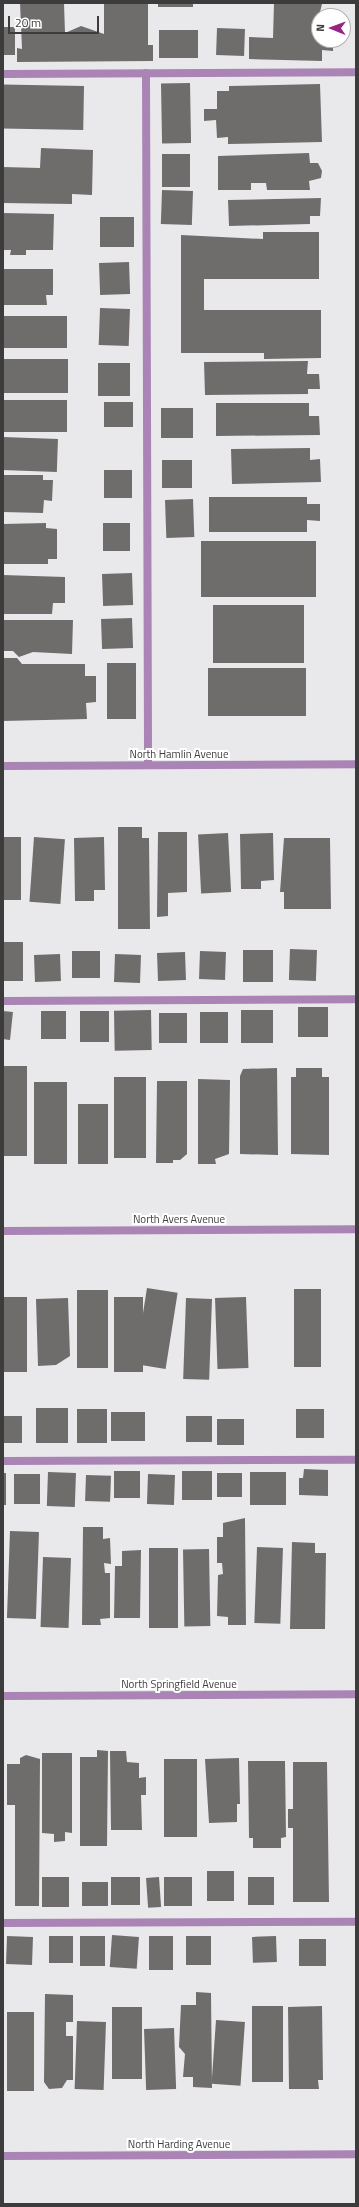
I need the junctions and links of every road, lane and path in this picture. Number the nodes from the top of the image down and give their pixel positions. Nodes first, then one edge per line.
1 (356, 72) edge
2 (146, 73) junction
3 (3, 74) edge
4 (356, 764) edge
5 (148, 765) junction
6 (3, 766) edge
7 (356, 999) edge
8 (3, 1001) edge
9 (356, 1229) edge
10 (3, 1231) edge
11 (356, 1460) edge
12 (3, 1461) edge
13 (356, 1694) edge
14 (3, 1696) edge
15 (356, 1922) edge
16 (3, 1923) edge
17 (356, 2154) edge
18 (3, 2156) edge

1 - 2 street
2 - 3 street
2 - 5 street
4 - 5 street, North Hamlin Avenue
5 - 6 street, North Hamlin Avenue
7 - 8 street
9 - 10 street, North Avers Avenue
11 - 12 street
13 - 14 street, North Springfield Avenue
15 - 16 street
17 - 18 street, North Harding Avenue

